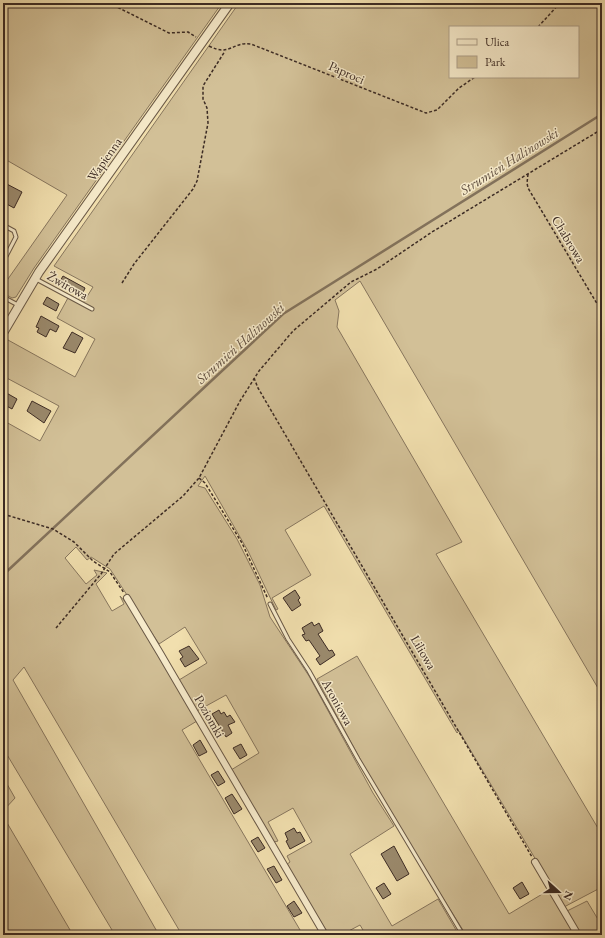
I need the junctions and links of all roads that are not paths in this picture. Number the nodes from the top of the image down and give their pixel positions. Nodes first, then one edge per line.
1 (230, 3) edge
2 (3, 225) edge
3 (3, 262) edge
4 (35, 278) junction
5 (3, 297) edge
6 (18, 305) junction
7 (92, 309) dead end
8 (3, 333) edge
9 (127, 598) road end
10 (270, 604) road end
11 (535, 862) road end
12 (325, 935) edge
13 (463, 935) edge
14 (578, 935) edge

1 - 4 street, Wapienna
2 - 3 lane
4 - 6 street, Wapienna
4 - 7 lane, Żwirowa
5 - 6 lane
6 - 8 street, Wapienna
9 - 12 street, Poziomki
10 - 13 lane, Aroniowa
11 - 14 street

